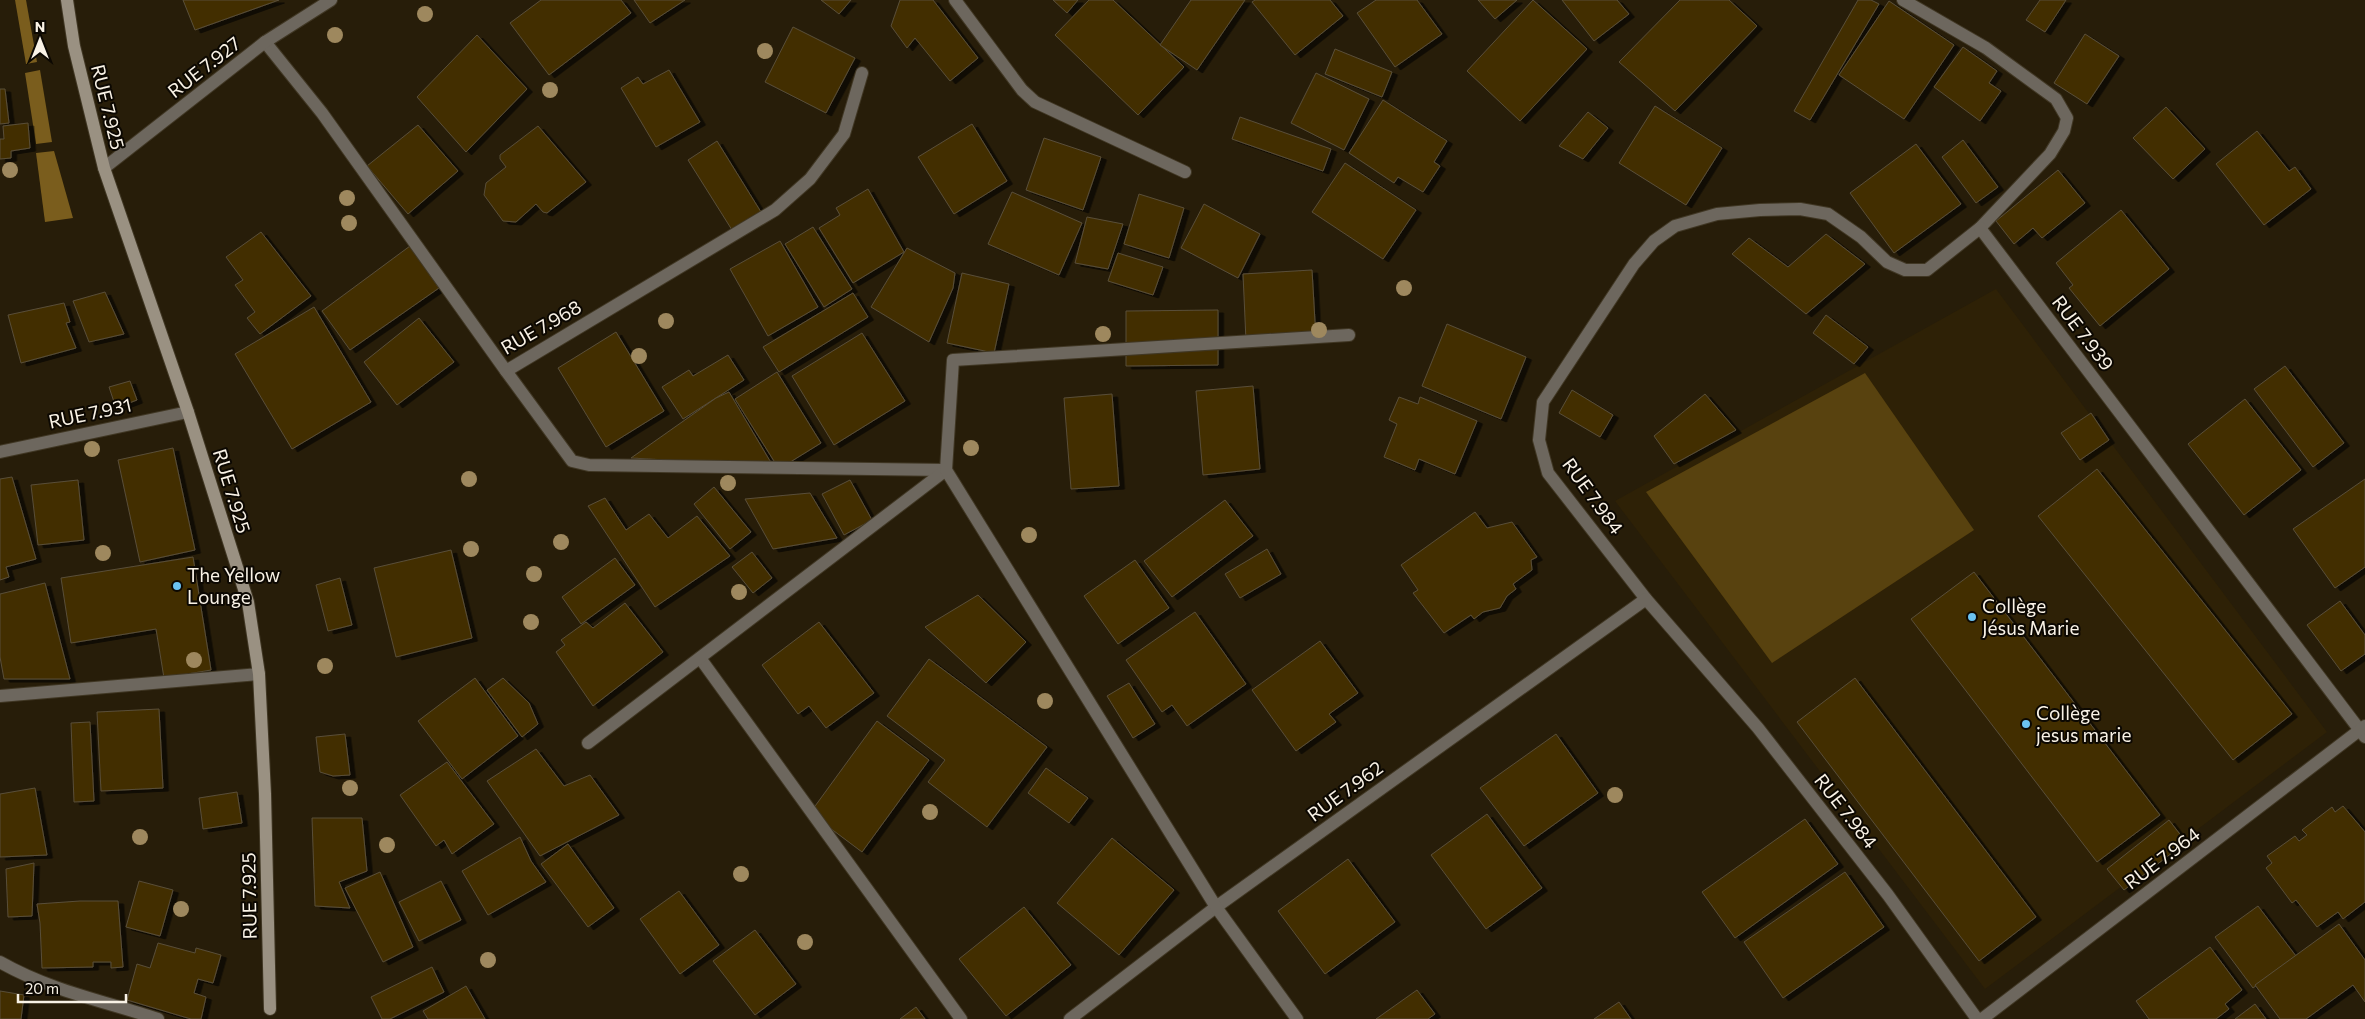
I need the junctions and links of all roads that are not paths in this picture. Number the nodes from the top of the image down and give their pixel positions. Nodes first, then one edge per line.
1 (67, 0) edge
2 (331, 0) edge
3 (955, 0) edge
4 (1902, 0) edge
5 (1932, 0) edge
6 (1925, 12) junction
7 (265, 42) junction
8 (862, 73) dead end
9 (104, 168) junction
10 (1185, 172) dead end
11 (1980, 228) junction
12 (1349, 335) dead end
13 (506, 371) junction
14 (188, 412) junction
15 (0, 452) edge
16 (946, 470) junction
17 (1646, 599) junction
18 (700, 658) junction
19 (259, 674) junction
20 (0, 696) edge
21 (2363, 731) edge
22 (588, 743) dead end
23 (1216, 907) junction
24 (0, 962) edge
25 (270, 1016) edge
26 (158, 1019) edge
27 (961, 1019) edge
28 (1070, 1019) edge
29 (1297, 1019) edge
30 (1977, 1019) edge
31 (1982, 1019) edge

1 - 9 street, RUE 7.925
2 - 7 street, RUE 7.927
3 - 10 street
4 - 6 street
5 - 6 street
6 - 11 street
7 - 9 street, RUE 7.927
7 - 13 street, RUE 7.968
8 - 13 street, RUE 7.968
9 - 14 street, RUE 7.925
11 - 17 street, RUE 7.984
11 - 21 street, RUE 7.939
12 - 16 street
13 - 16 street
14 - 15 street, RUE 7.931
14 - 19 street, RUE 7.925
16 - 18 street
16 - 23 street
17 - 23 street, RUE 7.962
17 - 30 street, RUE 7.984
18 - 22 street
18 - 27 street
19 - 20 street
19 - 25 street, RUE 7.925
21 - 31 street, RUE 7.964
23 - 28 street, RUE 7.962
23 - 29 street
24 - 26 street

